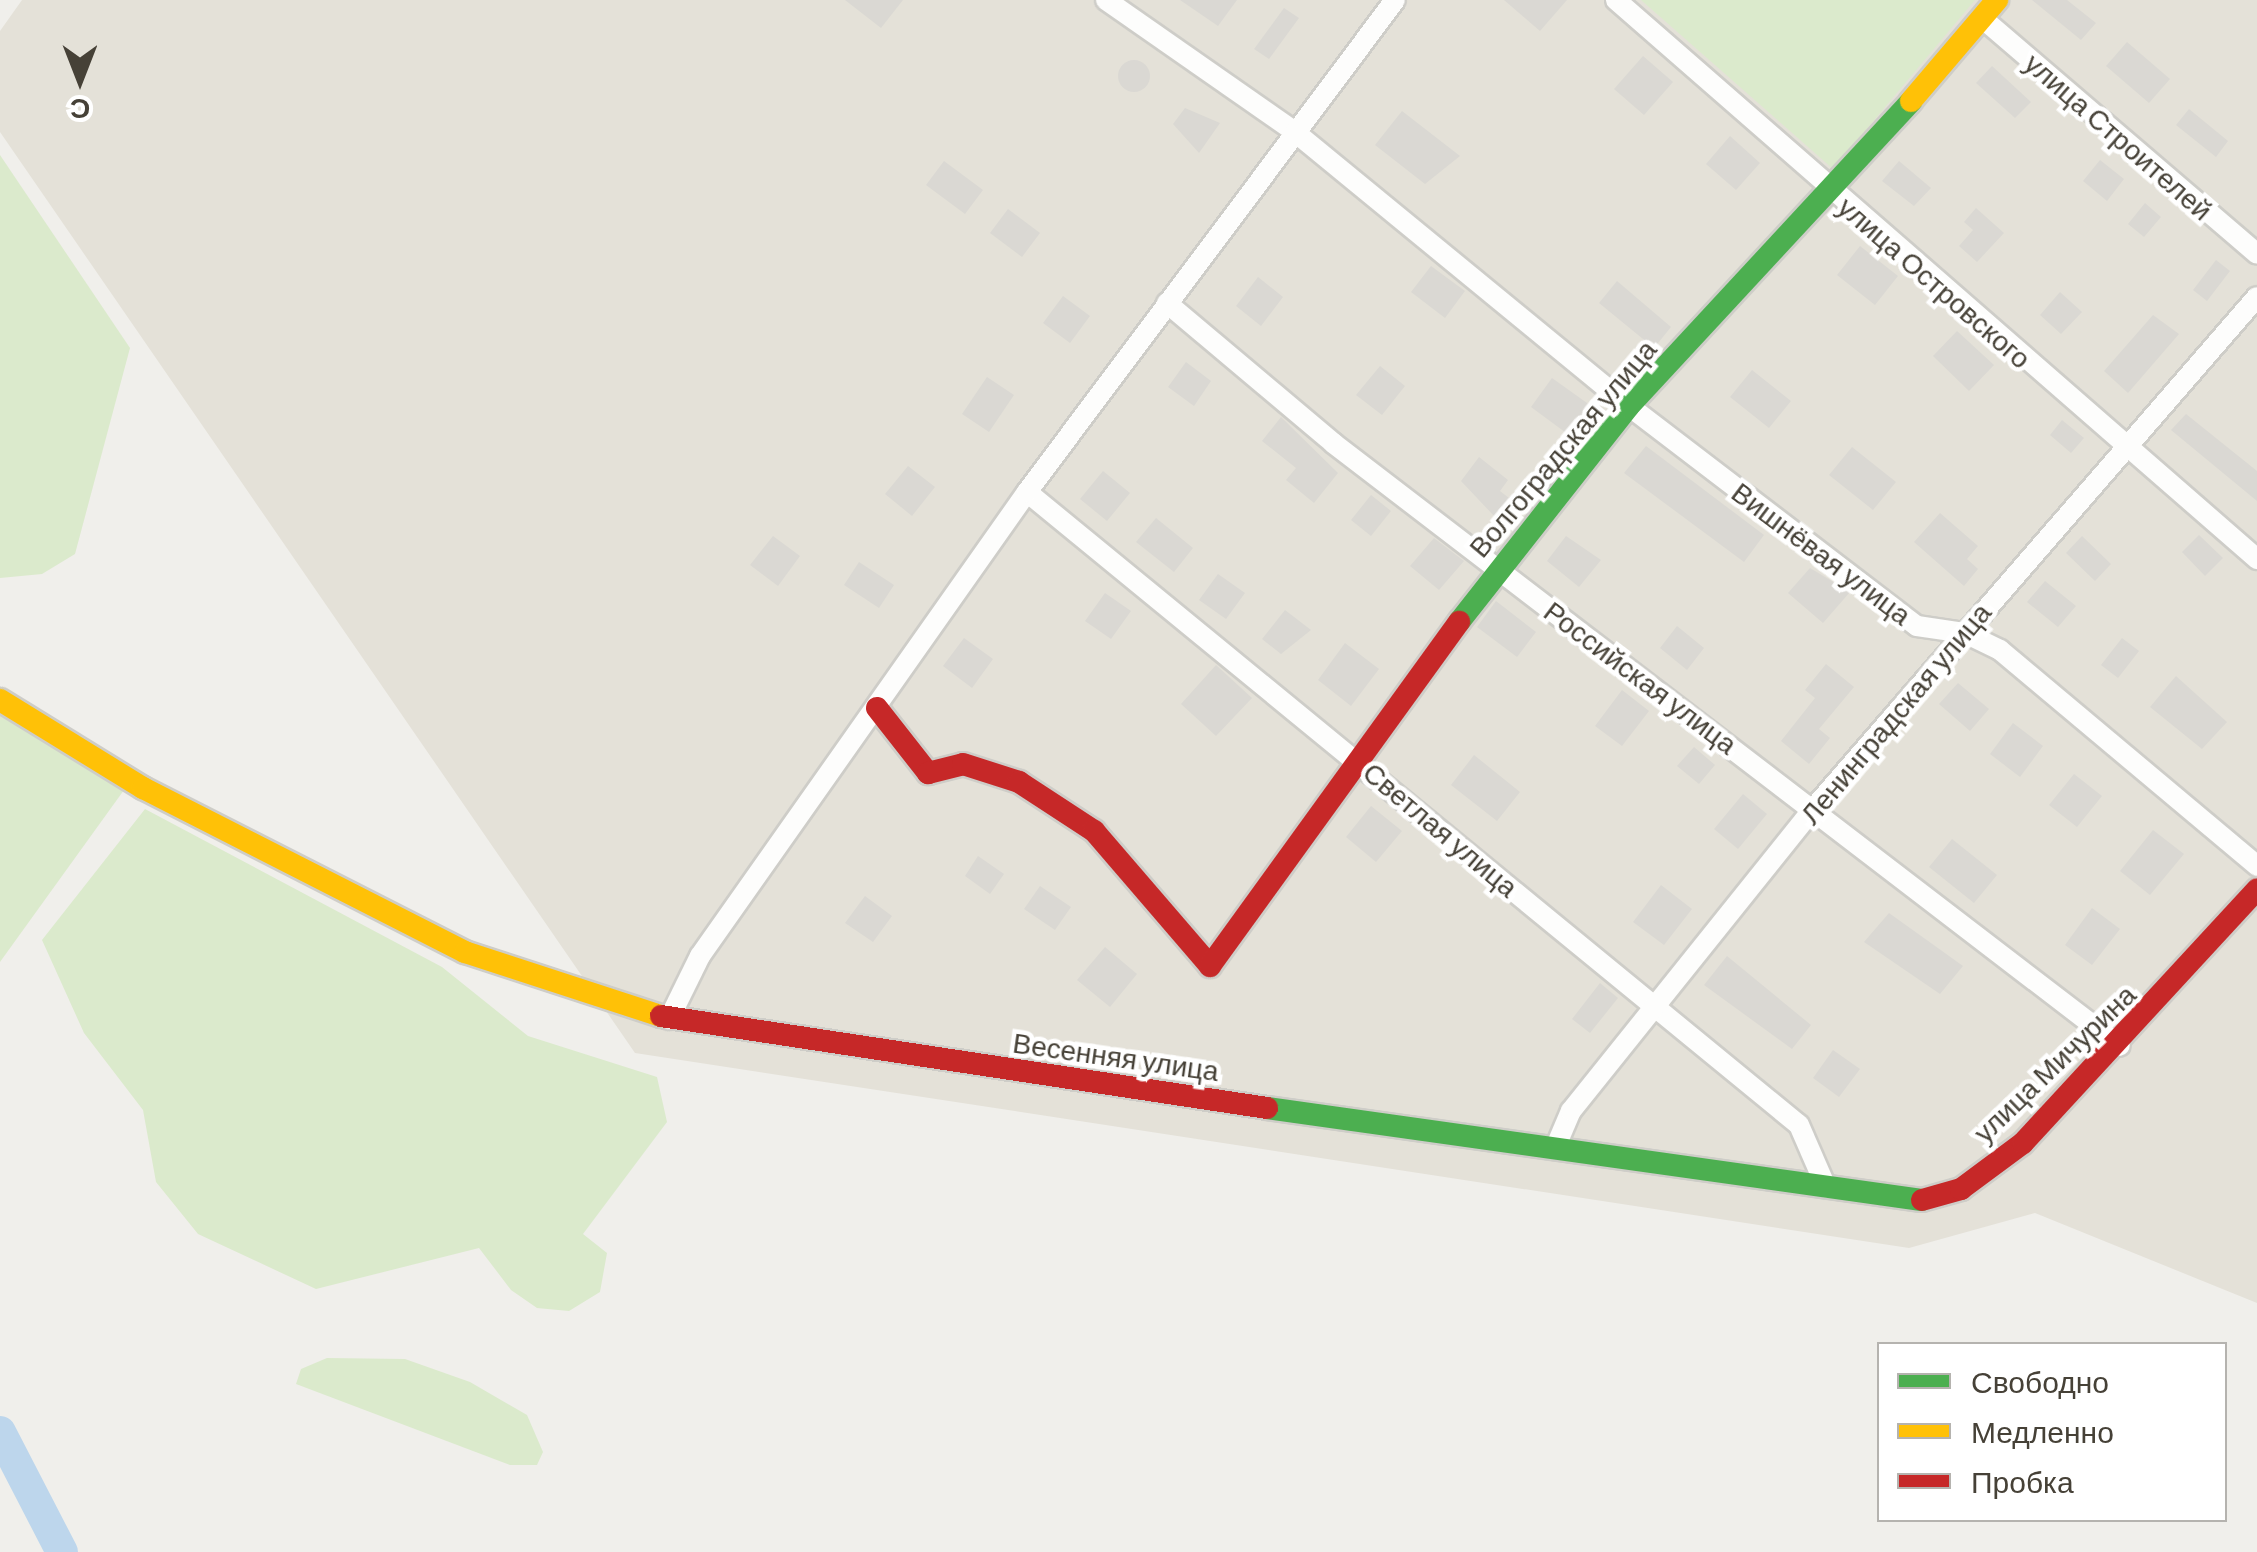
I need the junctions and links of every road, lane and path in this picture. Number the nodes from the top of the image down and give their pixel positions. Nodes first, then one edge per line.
1 (1106, 0) edge
2 (1395, 0) edge
3 (1616, 0) edge
4 (1990, 9) edge
5 (1295, 132) junction
6 (1832, 193) junction
7 (2257, 254) edge
8 (2257, 297) edge
9 (1167, 303) junction
10 (1628, 406) junction
11 (2123, 444) junction
12 (1027, 492) junction
13 (2257, 559) edge
14 (1498, 570) junction
15 (1965, 633) junction
16 (0, 700) edge
17 (877, 708) junction
18 (1362, 762) junction
19 (1814, 808) junction
20 (2257, 866) edge
21 (2257, 889) edge
22 (1652, 1006) junction
23 (669, 1019) junction
24 (2120, 1046) junction
25 (1556, 1146) junction
26 (1826, 1188) junction

1 - 5 street, Вишнёвая улица
2 - 5 street
3 - 6 street, улица Островского
4 - 6 street, Волгоградская улица
4 - 7 street, улица Строителей
5 - 9 street
5 - 10 street, Вишнёвая улица
6 - 10 street, Волгоградская улица
6 - 11 street, улица Островского
8 - 11 street, Ленинградская улица
9 - 12 street
9 - 14 street, Российская улица
10 - 14 street, Волгоградская улица
10 - 15 street, Вишнёвая улица
11 - 13 street, улица Островского
11 - 15 street, Ленинградская улица
12 - 17 street
12 - 18 street, Светлая улица
14 - 18 street, Волгоградская улица
14 - 19 street, Российская улица
15 - 19 street, Ленинградская улица
15 - 20 street, Вишнёвая улица
16 - 23 street, Весенняя улица
17 - 18 street, Волгоградская улица
17 - 23 street
18 - 22 street, Светлая улица
19 - 22 street, Ленинградская улица
19 - 24 street, Российская улица
21 - 24 street, улица Мичурина
22 - 25 street, Ленинградская улица
22 - 26 street, Светлая улица
23 - 25 street, Весенняя улица
24 - 26 street, улица Мичурина
25 - 26 street, улица Мичурина

